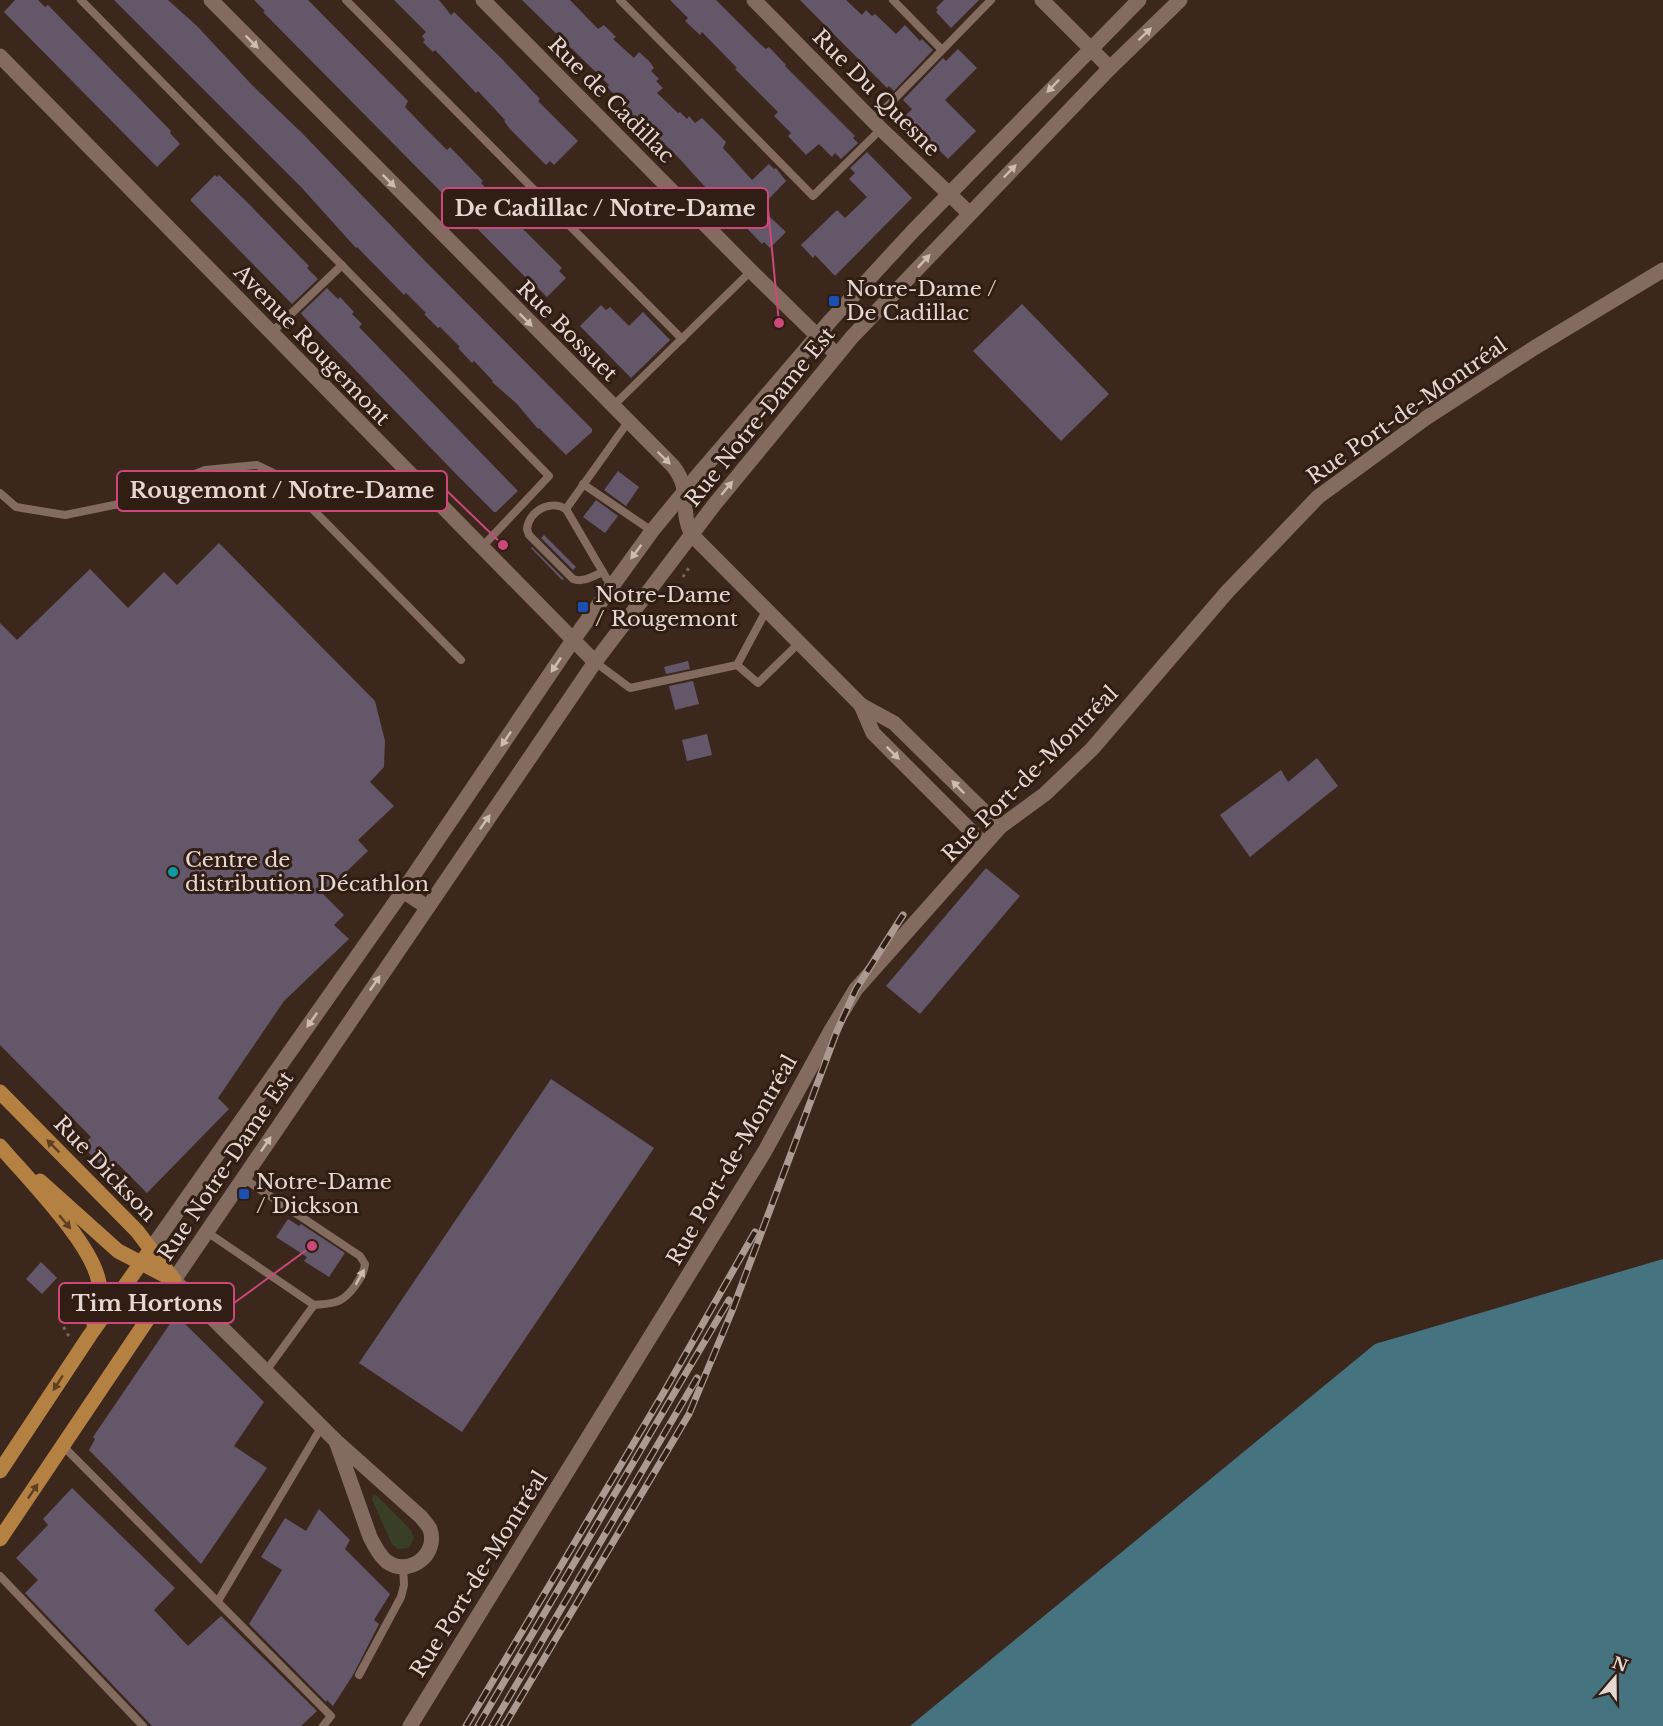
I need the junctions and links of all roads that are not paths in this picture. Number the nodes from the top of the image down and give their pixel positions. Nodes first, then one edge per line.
1 (81, 0) edge
2 (211, 0) edge
3 (346, 0) edge
4 (483, 0) edge
5 (620, 0) edge
6 (754, 0) edge
7 (893, 0) edge
8 (992, 0) edge
9 (1042, 0) edge
10 (1138, 0) edge
11 (1180, 0) edge
12 (1090, 48) junction
13 (942, 50) junction
14 (0, 56) edge
15 (1110, 68) junction
16 (877, 125) junction
17 (948, 194) junction
18 (969, 213) junction
19 (342, 265) junction
20 (1663, 270) edge
21 (750, 271) junction
22 (271, 333) junction
23 (817, 336) junction
24 (682, 339) junction
25 (837, 355) junction
26 (612, 407) junction
27 (628, 422) junction
28 (584, 484) junction
29 (685, 489) junction
30 (0, 493) edge
31 (566, 509) junction
32 (652, 531) junction
33 (692, 535) junction
34 (482, 548) junction
35 (603, 572) junction
36 (611, 586) junction
37 (766, 611) junction
38 (573, 640) junction
39 (799, 643) junction
40 (461, 660) dead end
41 (595, 662) junction
42 (737, 665) junction
43 (861, 705) junction
44 (1000, 827) junction
45 (984, 844) junction
46 (403, 891) junction
47 (427, 907) junction
48 (0, 1092) edge
49 (0, 1145) edge
50 (243, 1178) junction
51 (207, 1232) junction
52 (151, 1249) junction
53 (141, 1263) junction
54 (174, 1280) junction
55 (314, 1305) junction
56 (90, 1335) junction
57 (266, 1371) junction
58 (322, 1426) junction
59 (336, 1441) junction
60 (63, 1446) junction
61 (0, 1471) edge
62 (0, 1539) edge
63 (403, 1567) junction
64 (0, 1576) edge
65 (218, 1601) junction
66 (359, 1675) dead end
67 (143, 1726) edge
68 (323, 1726) edge
69 (410, 1726) edge

1 - 19 lane
2 -> 26 street, Rue Bossuet
3 - 24 lane
4 - 21 street, Rue de Cadillac
5 - 16 lane
6 - 16 street, Rue Du Quesne
7 - 13 lane
8 - 13 lane
9 - 12 street
10 - 12 street, Rue Notre-Dame Est
15 -> 11 street, Rue Notre-Dame Est
12 - 15 street
12 -> 17 street, Rue Notre-Dame Est
13 - 16 lane
14 - 22 street, Avenue Rougemont
18 -> 15 street, Rue Notre-Dame Est
16 - 17 street, Rue Du Quesne
17 - 18 street, Rue Du Quesne
17 - 23 street, Rue Notre-Dame Est
25 -> 18 street, Rue Notre-Dame Est
19 - 22 lane
19 - 34 lane
20 - 44 street, Rue Port-de-Montréal
21 - 23 street, Rue de Cadillac
21 - 24 lane
22 - 34 street, Avenue Rougemont
23 - 25 street, Rue de Cadillac
23 - 29 street, Rue Notre-Dame Est
24 - 26 lane
33 -> 25 street, Rue Notre-Dame Est
26 - 27 street, Rue Bossuet
27 - 28 lane
27 -> 29 street, Rue Bossuet
28 - 31 lane
28 - 32 lane
29 - 32 street, Rue Notre-Dame Est
29 - 33 street, Rue Bossuet
30 - 40 lane
31 - 35 lane
31 - 35 lane
32 -> 36 street, Rue Notre-Dame Est
33 - 37 street
33 - 41 street, Rue Notre-Dame Est
34 - 38 street, Avenue Rougemont
35 - 36 lane
36 - 38 street, Rue Notre-Dame Est
37 - 39 street
37 - 42 lane
38 - 41 street, Avenue Rougemont
38 -> 46 street, Rue Notre-Dame Est
39 - 42 lane
39 - 43 street
41 - 42 lane
47 -> 41 street, Rue Notre-Dame Est
44 -> 43 street
43 -> 45 street
44 - 45 street, Rue Port-de-Montréal
45 - 69 street, Rue Port-de-Montréal
46 - 47 street
46 -> 52 street, Rue Notre-Dame Est
50 -> 47 street, Rue Notre-Dame Est
52 -> 48 main road, Rue Dickson
49 - 53 main road, Rue Dickson
49 -> 56 main road
50 - 51 street, Rue Notre-Dame Est
55 -> 50 lane
51 - 54 street, Rue Notre-Dame Est
51 - 55 lane
52 - 53 main road, Rue Notre-Dame Est
52 - 54 main road, Rue Dickson
53 - 54 main road, Rue Dickson
53 - 56 main road, Rue Notre-Dame Est
54 - 57 street, Rue Dickson
54 - 60 main road, Rue Notre-Dame Est
55 - 57 lane
56 -> 61 main road, Rue Notre-Dame Est
57 - 58 street, Rue Dickson
58 - 59 street, Rue Dickson
58 - 65 lane
59 - 63 street, Rue Dickson
59 - 63 street, Rue Dickson
62 -> 60 main road, Rue Notre-Dame Est
60 - 65 lane
63 - 66 lane
64 - 67 lane
65 - 68 lane

